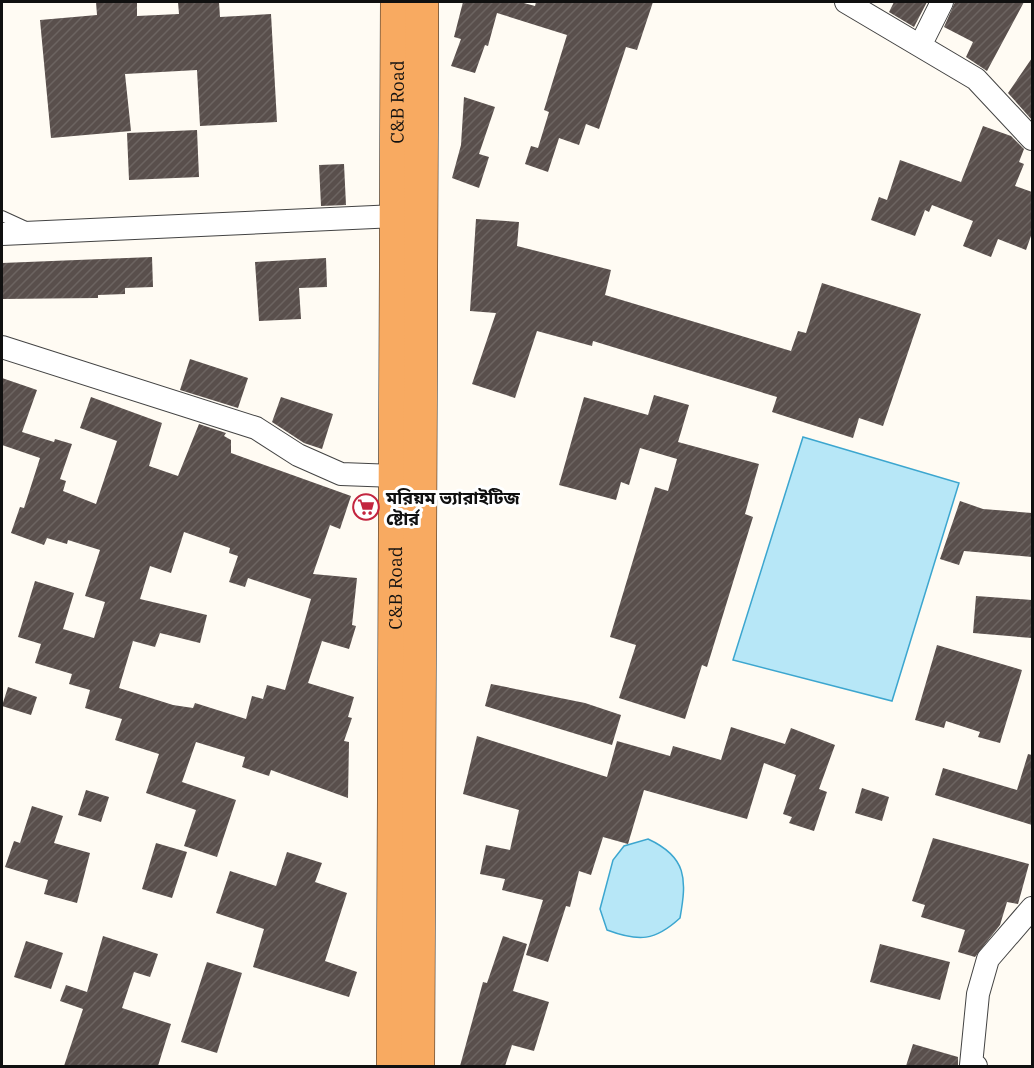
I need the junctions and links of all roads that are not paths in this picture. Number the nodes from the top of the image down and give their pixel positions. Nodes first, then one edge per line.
1 (397, 2) edge
2 (422, 2) edge
3 (846, 2) edge
4 (942, 2) edge
5 (921, 44) junction
6 (1032, 139) edge
7 (2, 216) edge
8 (396, 216) junction
9 (38, 233) junction
10 (2, 234) edge
11 (2, 347) edge
12 (395, 476) junction
13 (1032, 908) edge
14 (393, 1066) edge
15 (418, 1066) edge
16 (972, 1066) edge

1 - 8 highway, C&B Road
2 - 15 highway, C&B Road
3 - 5 street
4 - 5 street
5 - 6 street
7 - 9 lane
8 - 9 street
8 - 12 highway, C&B Road
9 - 10 street
11 - 12 street
12 - 14 highway, C&B Road
13 - 16 street

